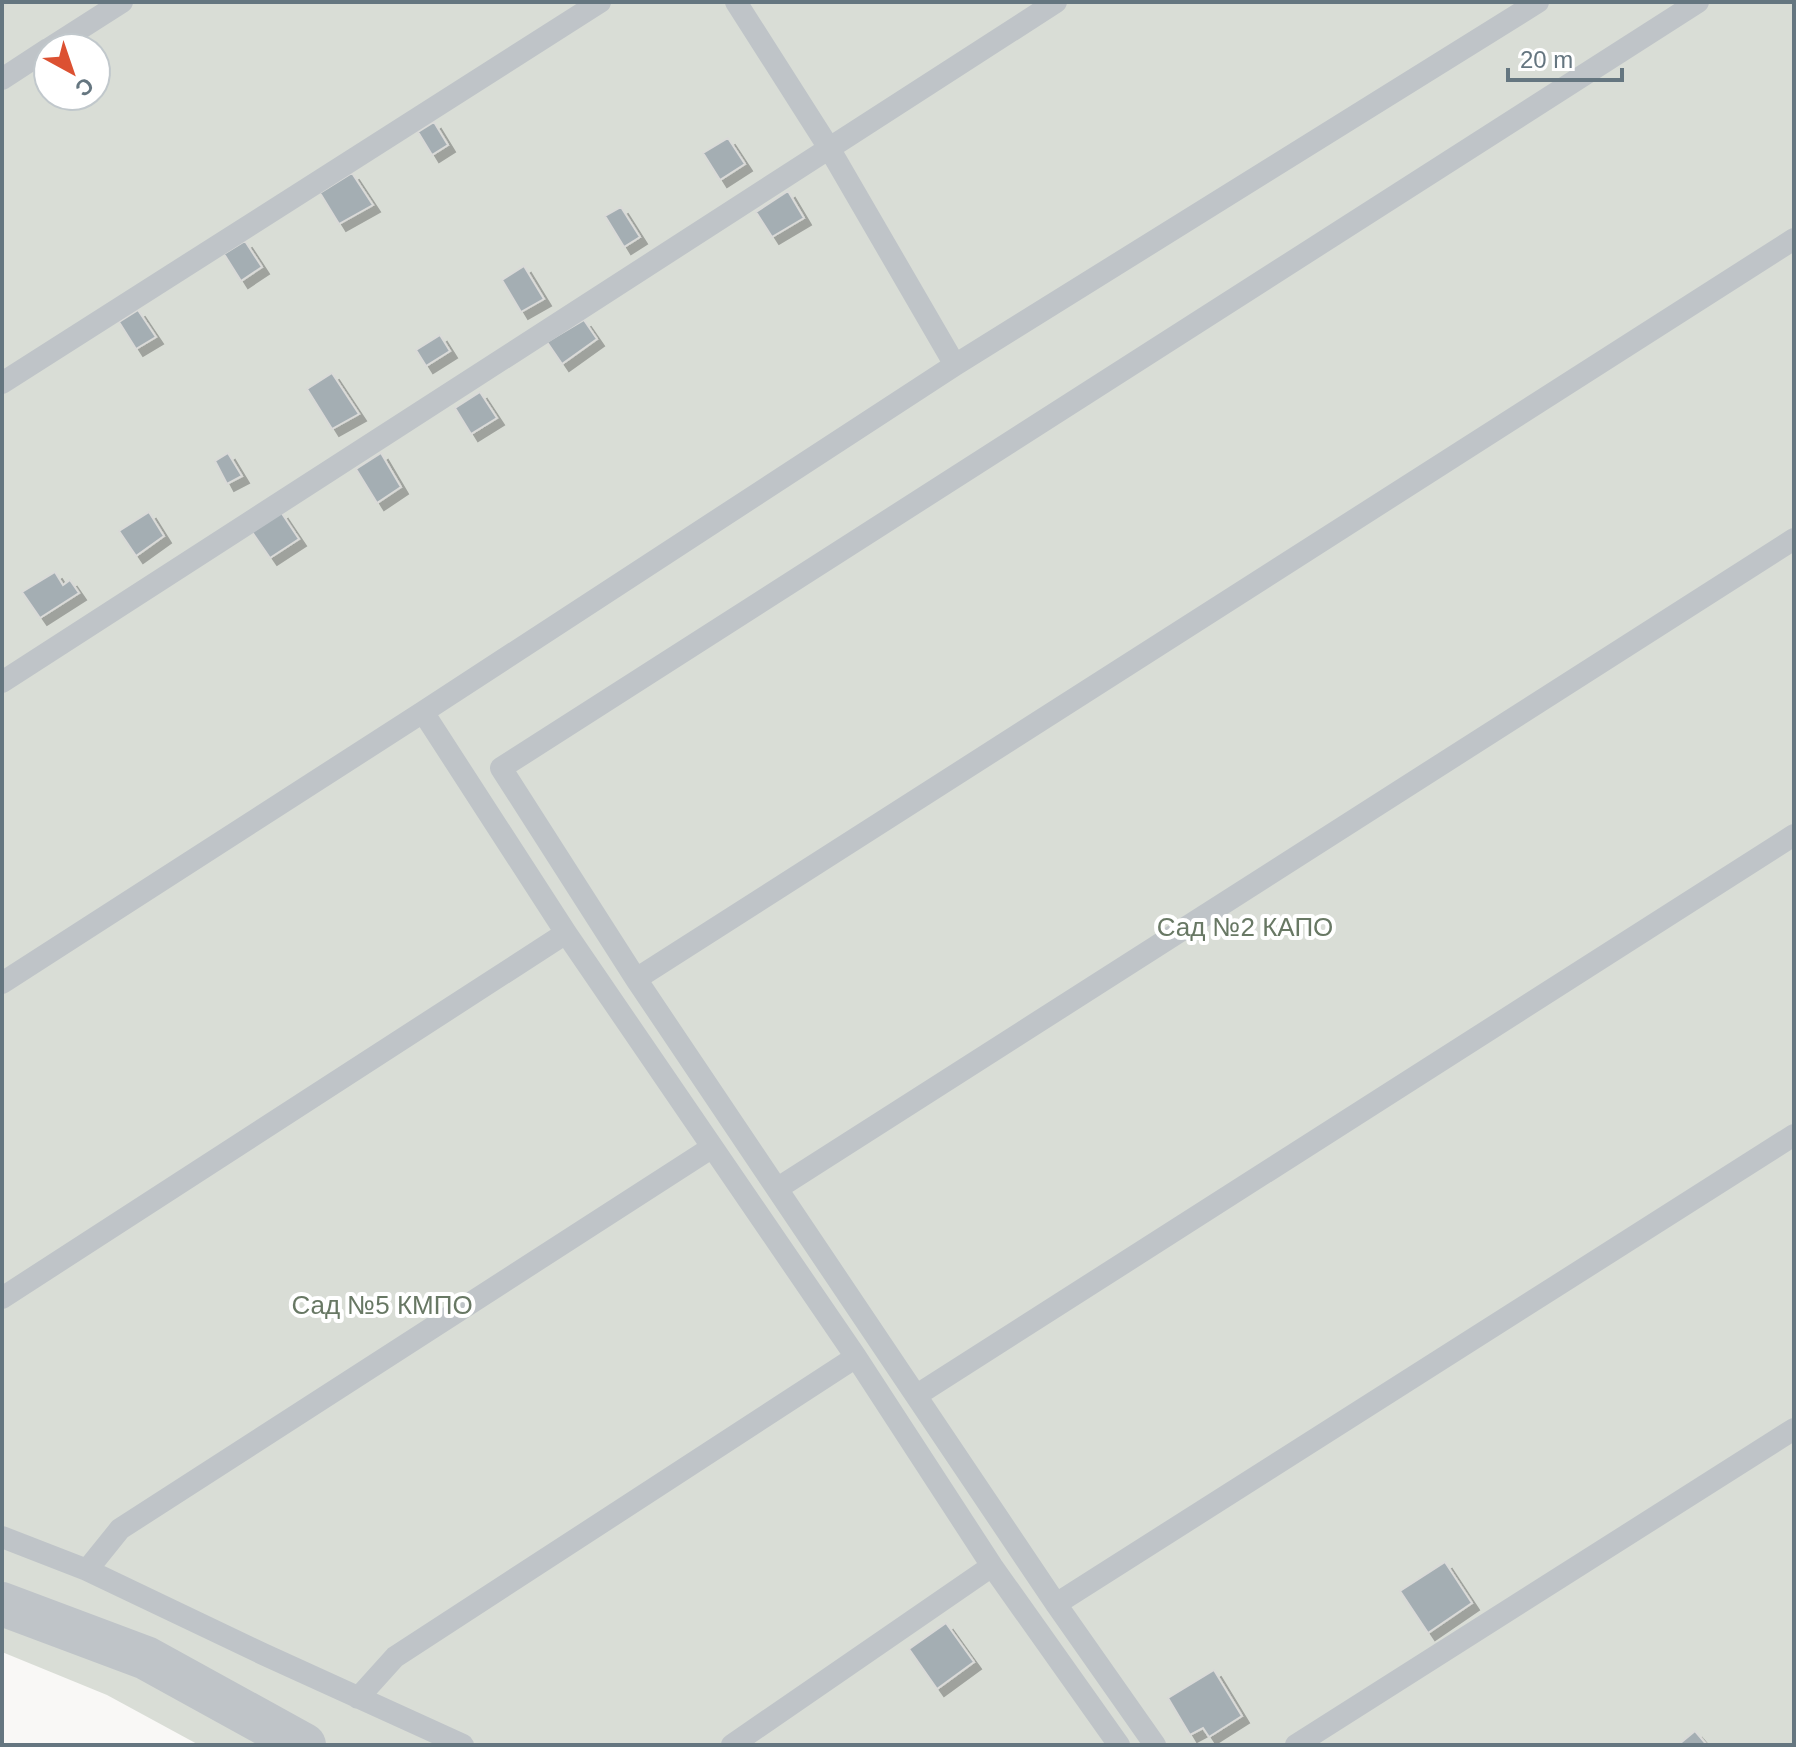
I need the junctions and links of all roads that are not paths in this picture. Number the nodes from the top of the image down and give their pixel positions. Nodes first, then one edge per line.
1 (122, 2) edge
2 (600, 2) edge
3 (736, 2) edge
4 (1056, 2) edge
5 (1538, 2) edge
6 (1698, 2) edge
7 (75, 32) edge
8 (32, 60) edge
9 (2, 79) edge
10 (829, 148) junction
11 (1794, 239) edge
12 (955, 365) junction
13 (2, 383) edge
14 (1794, 539) edge
15 (2, 682) edge
16 (423, 712) junction
17 (1794, 835) edge
18 (566, 933) junction
19 (636, 979) junction
20 (2, 983) edge
21 (1794, 1135) edge
22 (711, 1148) junction
23 (778, 1188) junction
24 (2, 1298) edge
25 (856, 1357) junction
26 (917, 1395) junction
27 (1794, 1429) edge
28 (2, 1537) edge
29 (992, 1566) junction
30 (87, 1570) junction
31 (2, 1604) edge
32 (1056, 1604) junction
33 (358, 1698) junction
34 (304, 1745) edge
35 (463, 1745) edge
36 (732, 1745) edge
37 (1119, 1745) edge
38 (1155, 1745) edge
39 (1296, 1745) edge

1 - 7 lane
2 - 13 lane
3 - 10 lane
4 - 10 lane
5 - 12 lane
6 - 19 lane
8 - 9 lane
10 - 12 lane
10 - 15 lane
11 - 19 lane
12 - 16 lane
14 - 23 lane
16 - 18 lane
16 - 20 lane
17 - 26 lane
18 - 22 lane
18 - 24 lane
19 - 23 lane
21 - 32 lane
22 - 25 lane
22 - 30 lane
23 - 26 lane
25 - 29 lane
25 - 33 lane
26 - 32 lane
27 - 39 lane
28 - 30 lane
29 - 36 lane
29 - 37 lane
30 - 33 lane
31 - 34 street
32 - 38 lane
33 - 35 lane

